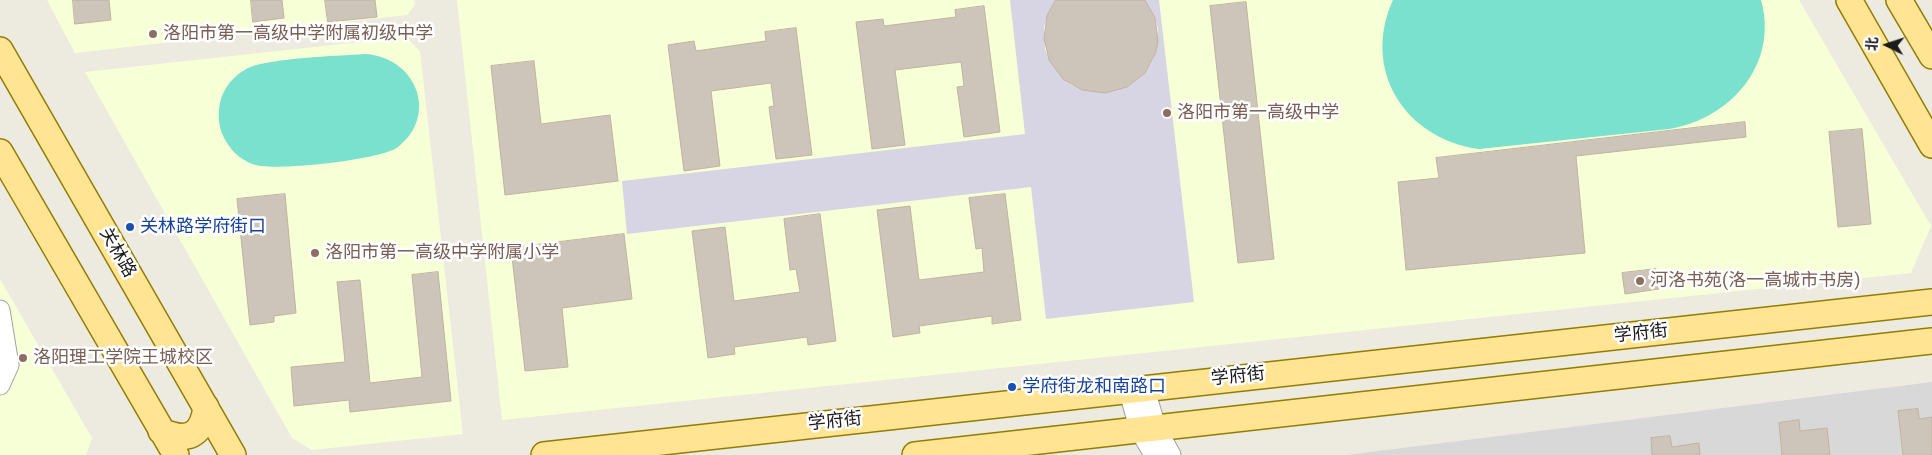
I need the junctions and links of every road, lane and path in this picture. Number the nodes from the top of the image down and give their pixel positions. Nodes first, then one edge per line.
1 (1849, 0) edge
2 (1899, 0) edge
3 (1913, 0) edge
4 (1932, 36) edge
5 (0, 50) edge
6 (1932, 56) edge
7 (1932, 145) edge
8 (0, 152) edge
9 (1932, 289) edge
10 (1932, 302) edge
11 (1906, 305) junction
12 (0, 310) edge
13 (1932, 341) edge
14 (0, 385) edge
15 (1136, 388) junction
16 (206, 407) junction
17 (1148, 430) junction
18 (162, 431) junction
19 (176, 455) edge
20 (233, 455) edge
21 (544, 455) edge
22 (915, 455) edge
23 (1154, 455) edge
24 (1171, 455) edge

1 - 7 main road
2 - 6 main road
3 - 4 main road
5 - 16 main road, 关林路
8 - 18 main road
9 - 11 main road
10 - 11 main road, 学府街
11 - 15 main road, 学府街
12 - 14 street
13 - 17 main road
15 - 17 street
15 - 21 main road, 学府街
16 - 18 main road
16 - 20 main road, 关林路
17 - 22 main road
17 - 23 street
17 - 24 street
18 - 19 main road

